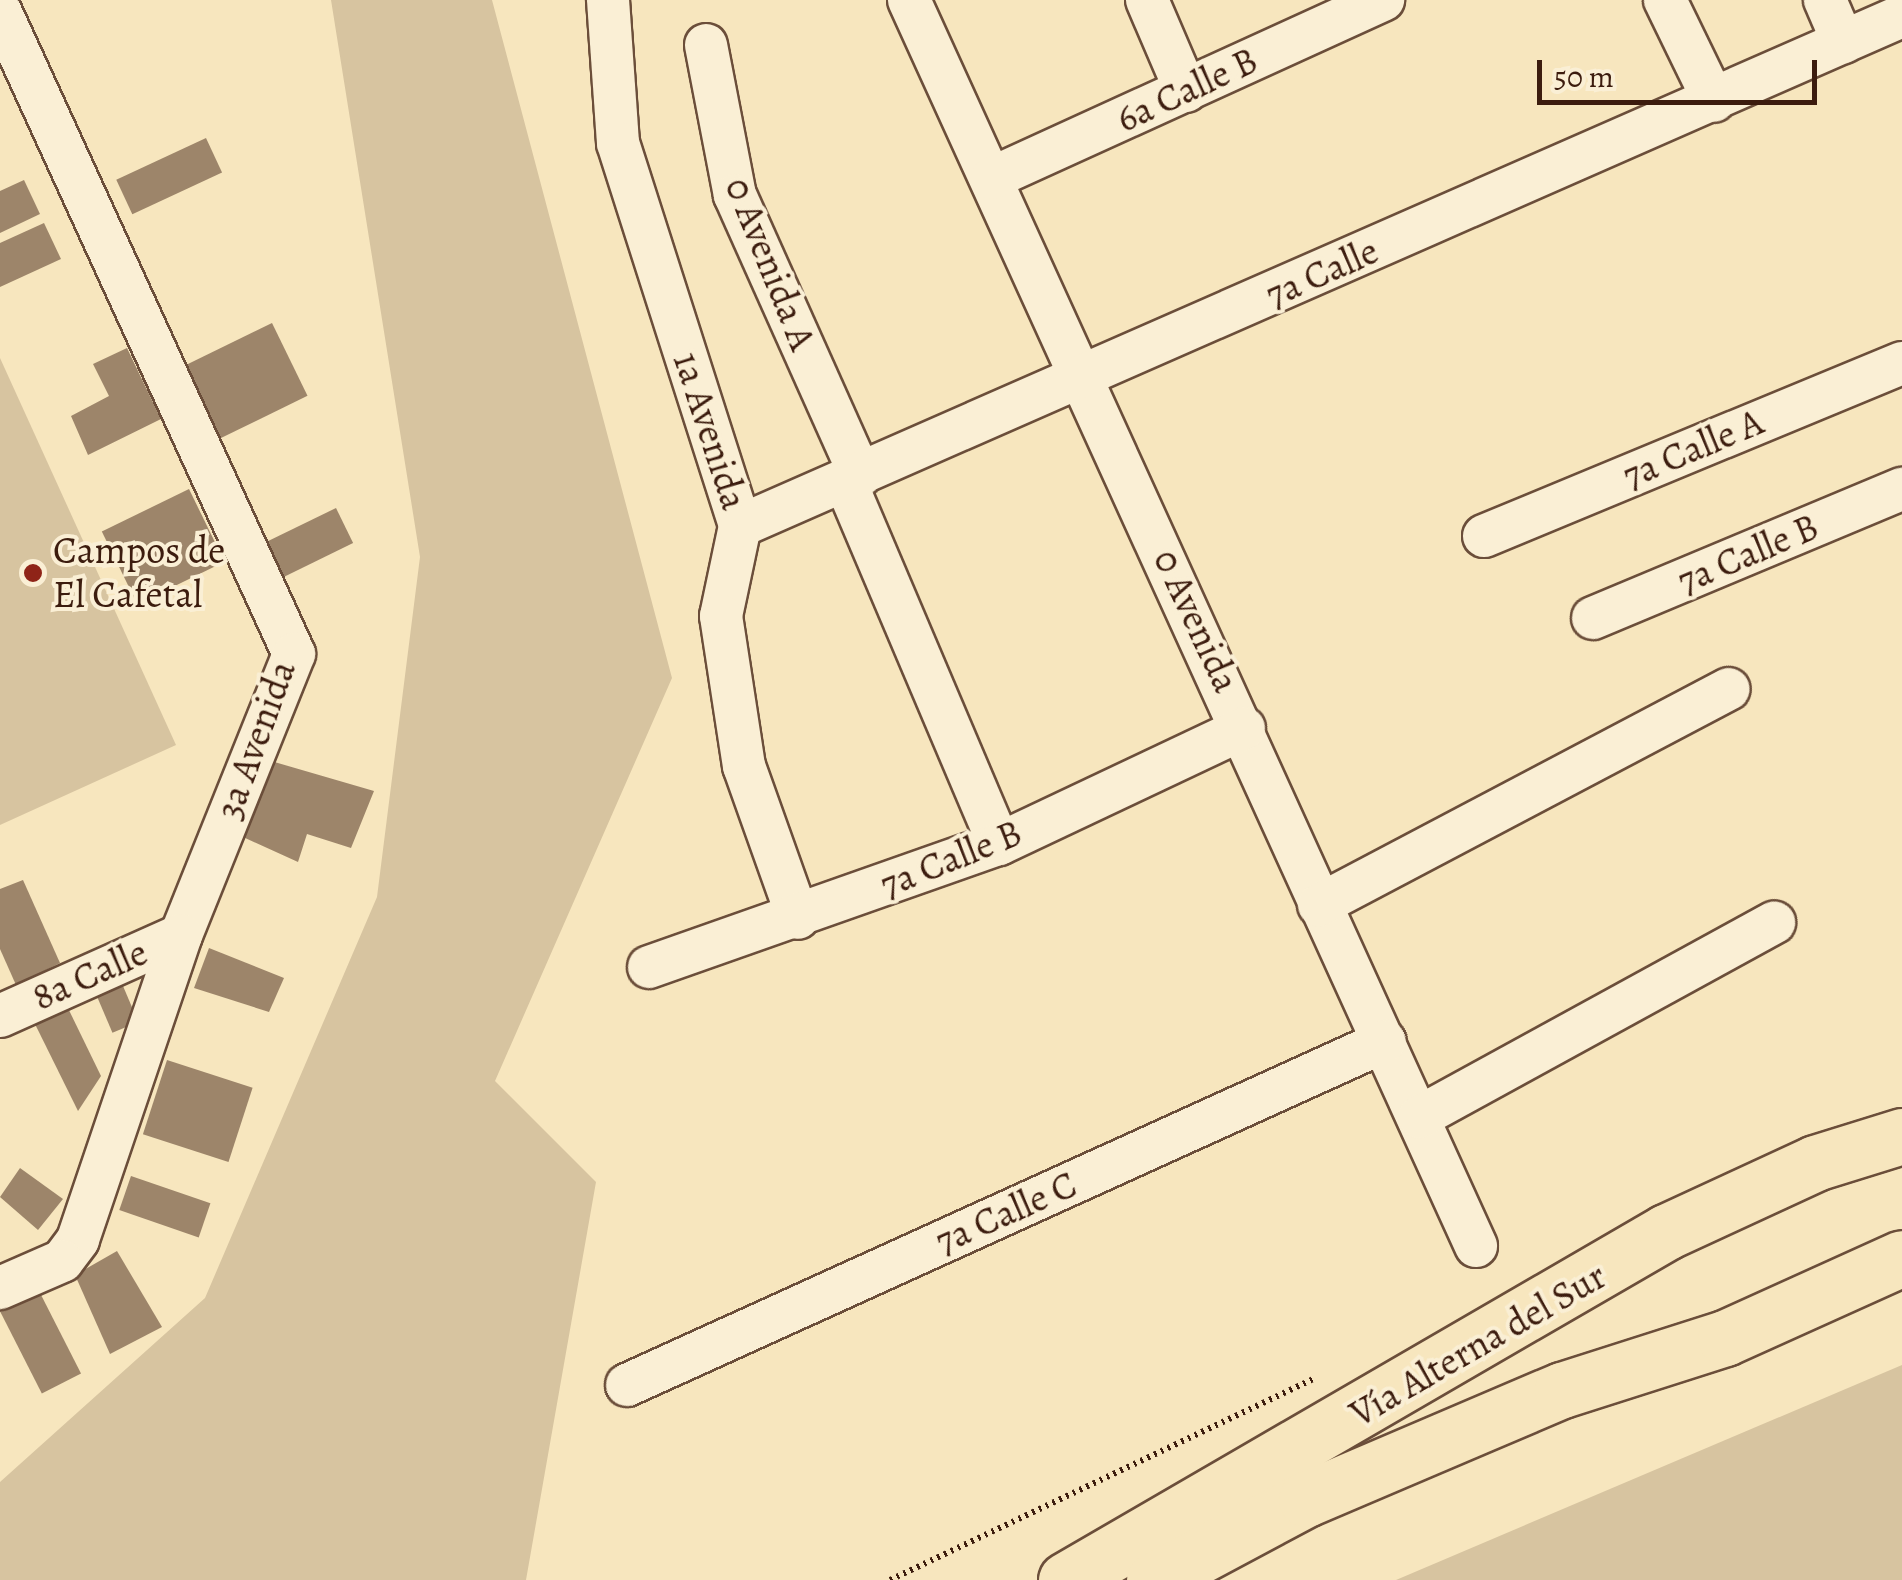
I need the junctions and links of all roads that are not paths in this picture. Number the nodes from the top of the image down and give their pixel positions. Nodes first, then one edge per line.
1 (608, 0) edge
2 (909, 0) edge
3 (1147, 0) edge
4 (1382, 0) edge
5 (1665, 0) edge
6 (1826, 0) edge
7 (0, 12) edge
8 (1902, 16) edge
9 (1843, 42) junction
10 (706, 45) dead end
11 (1186, 90) junction
12 (1714, 102) junction
13 (992, 178) junction
14 (1902, 363) edge
15 (1084, 377) junction
16 (852, 478) junction
17 (1902, 489) edge
18 (740, 526) junction
19 (1484, 536) dead end
20 (1593, 618) dead end
21 (1728, 689) dead end
22 (1244, 728) junction
23 (999, 844) junction
24 (1318, 905) junction
25 (798, 918) junction
26 (1774, 923) dead end
27 (181, 936) junction
28 (649, 967) dead end
29 (0, 1016) edge
30 (1385, 1042) junction
31 (1419, 1117) junction
32 (1902, 1136) edge
33 (1476, 1246) dead end
34 (1902, 1258) edge
35 (0, 1288) edge
36 (627, 1386) dead end
37 (1066, 1580) edge
38 (1154, 1580) edge

1 - 18 street, 1a Avenida
2 - 13 street, 0 Avenida
3 - 11 street
4 - 11 street, 6a Calle B
5 - 12 street
6 - 9 street
7 - 27 street, 3a Avenida
8 - 9 street, 7a Calle
9 - 12 street, 7a Calle
10 - 16 street, 0 Avenida A
11 - 13 street, 6a Calle B
12 - 15 street, 7a Calle
13 - 15 street, 0 Avenida
14 - 19 street, 7a Calle A
15 - 16 street, 7a Calle
15 - 22 street, 0 Avenida
16 - 18 street, 7a Calle
16 - 23 street, 0 Avenida A
17 - 20 street, 7a Calle B
18 - 25 street, 1a Avenida
21 - 24 street
22 - 23 street, 7a Calle B
22 - 24 street, 0 Avenida
23 - 25 street, 7a Calle B
24 - 30 street, 0 Avenida
25 - 28 street, 7a Calle B
26 - 31 street
27 - 29 street, 8a Calle
27 - 35 street, 3a Avenida
30 - 31 street, 0 Avenida
30 - 36 street, 7a Calle C
31 - 33 street, 0 Avenida
32 - 37 highway, Vía Alterna del Sur
34 - 38 highway, Vía Alterna del Sur

